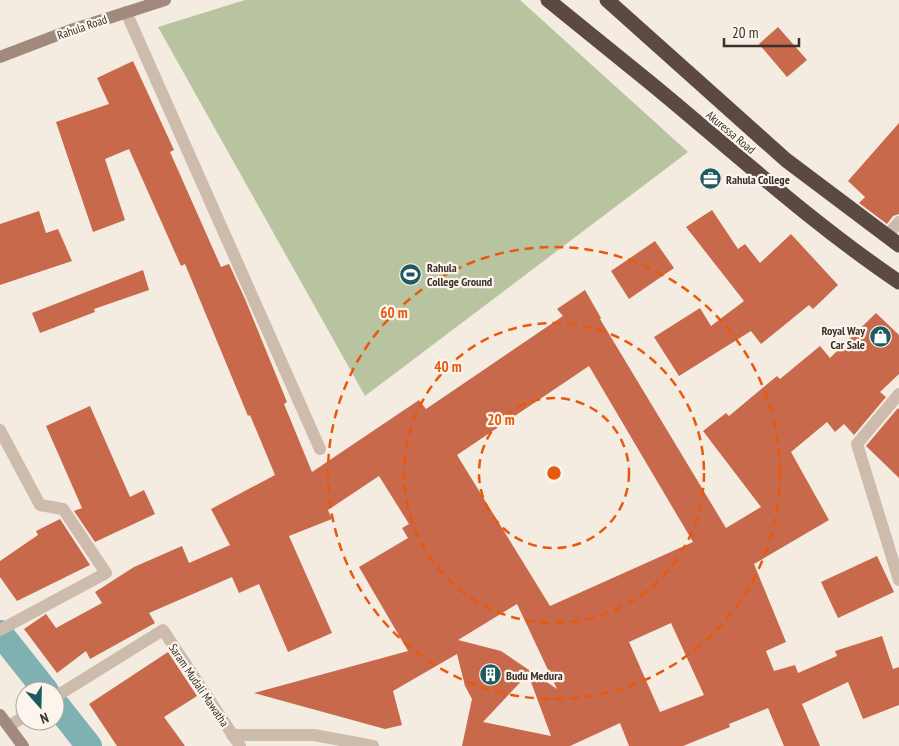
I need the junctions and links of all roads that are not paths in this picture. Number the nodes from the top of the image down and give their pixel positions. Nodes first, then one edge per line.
1 (165, 0) edge
2 (548, 0) edge
3 (607, 0) edge
4 (126, 12) junction
5 (0, 57) edge
6 (899, 222) edge
7 (893, 241) edge
8 (899, 282) edge
9 (899, 394) edge
10 (0, 430) edge
11 (320, 449) dead end
12 (899, 580) edge
13 (0, 630) edge
14 (65, 691) edge
15 (0, 714) edge
16 (15, 722) edge
17 (9, 726) junction
18 (232, 735) junction
19 (24, 746) edge
20 (240, 746) edge
21 (373, 746) edge

1 - 4 main road, Rahula Road
2 - 8 highway, Akuressa Road
3 - 7 highway, Akuressa Road
4 - 5 main road, Rahula Road
4 - 11 street
6 - 7 street
9 - 12 street
10 - 13 street
14 - 18 street, Saram Mudali Mawatha
15 - 17 main road
16 - 17 street
17 - 19 main road
18 - 20 street, Saram Mudali Mawatha
18 - 21 street

